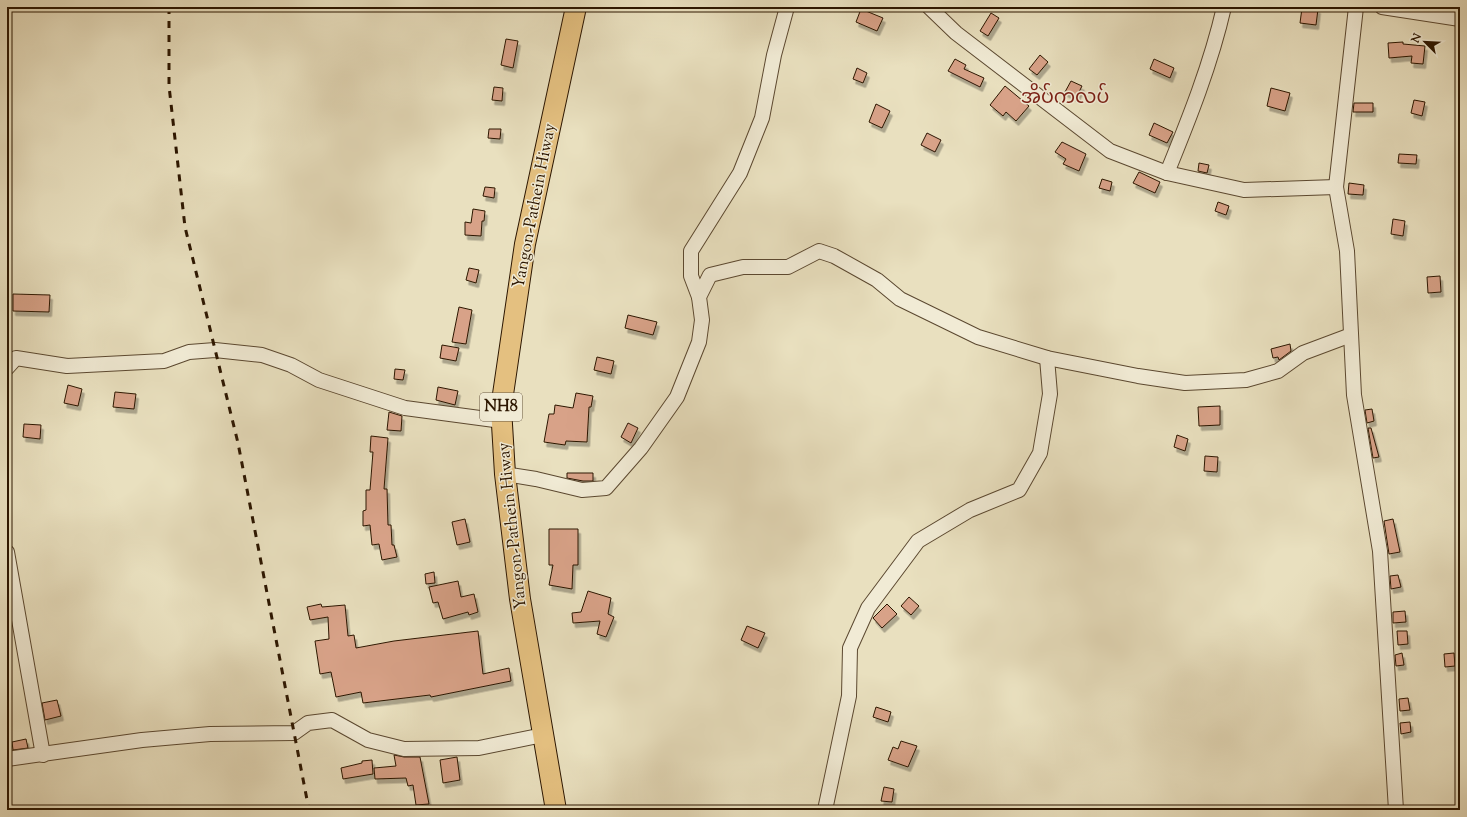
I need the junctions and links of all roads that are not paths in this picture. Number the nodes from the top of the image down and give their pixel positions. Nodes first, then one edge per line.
1 (576, 7) edge
2 (787, 7) edge
3 (929, 7) edge
4 (1224, 7) edge
5 (1356, 7) edge
6 (1382, 7) edge
7 (1460, 19) edge
8 (1167, 173) junction
9 (1336, 187) junction
10 (698, 297) junction
11 (1351, 335) junction
12 (1047, 358) junction
13 (7, 368) edge
14 (502, 421) junction
15 (505, 474) junction
16 (7, 552) edge
17 (543, 736) junction
18 (43, 755) junction
19 (7, 759) edge
20 (556, 810) edge
21 (825, 810) edge
22 (1396, 810) edge

1 - 14 highway, Yangon-Pathein Hiway / NH8
2 - 10 street
3 - 8 street
4 - 8 street
5 - 9 street
6 - 7 street
8 - 9 street
9 - 11 street
10 - 12 street
10 - 15 street
11 - 12 street
11 - 22 street
12 - 21 street
13 - 14 street
14 - 15 highway, Yangon-Pathein Hiway / NH8
15 - 17 highway, Yangon-Pathein Hiway / NH8
16 - 18 street
17 - 18 street
17 - 20 highway, Yangon-Pathein Hiway / NH8
18 - 19 street

